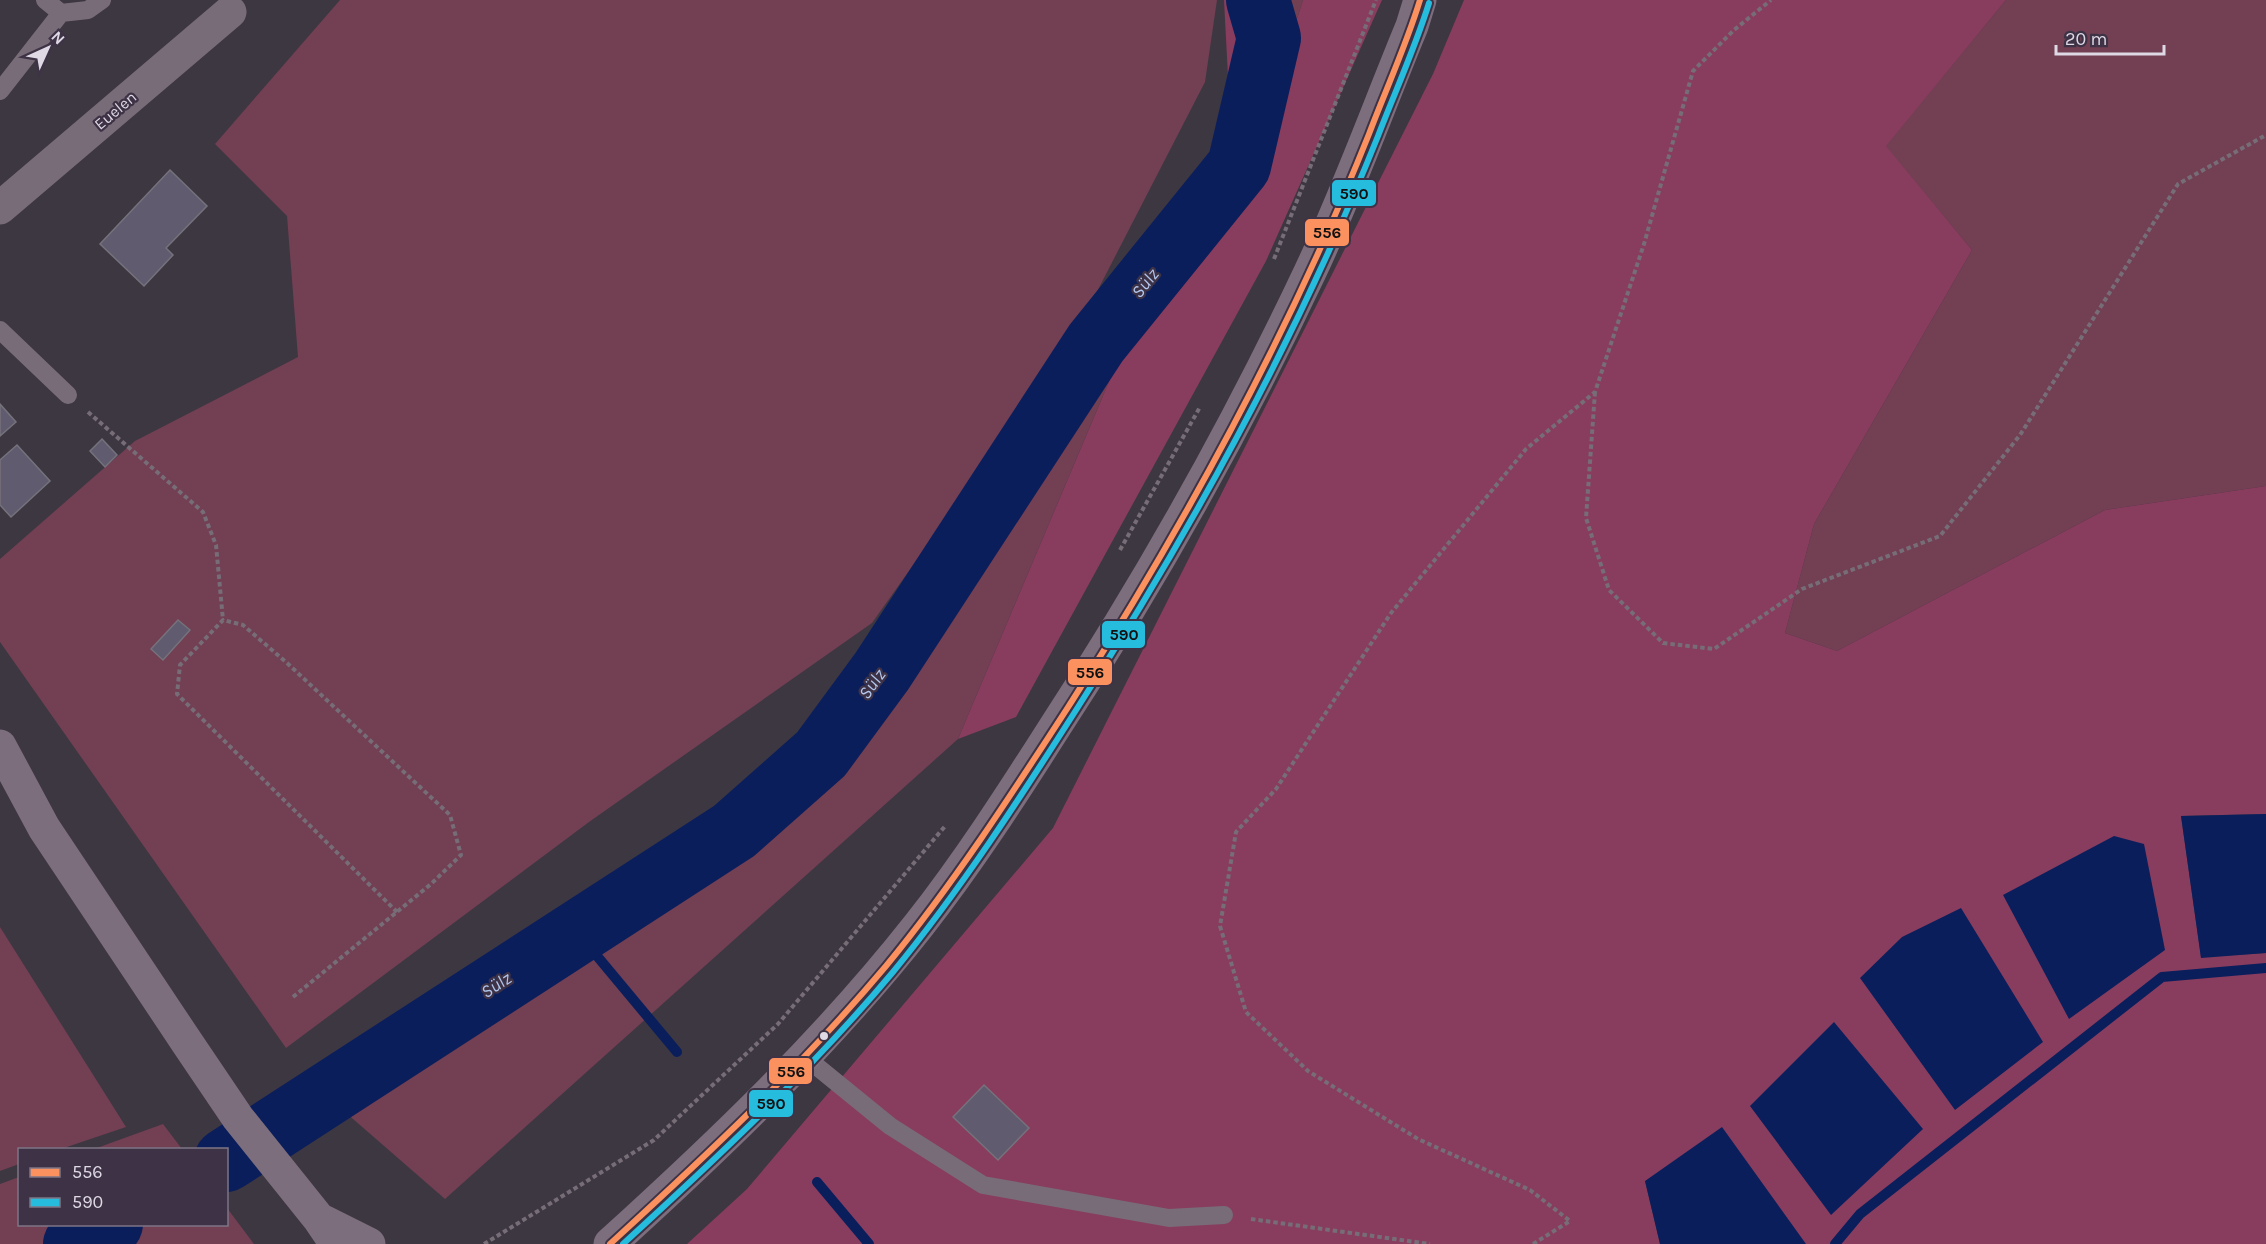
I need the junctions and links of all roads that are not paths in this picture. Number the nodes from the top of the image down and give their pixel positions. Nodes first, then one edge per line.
1 (45, 0) edge
2 (102, 0) edge
3 (1420, 0) edge
4 (231, 4) edge
5 (61, 13) junction
6 (0, 91) edge
7 (0, 208) edge
8 (0, 330) edge
9 (68, 394) road end
10 (0, 746) edge
11 (804, 1056) junction
12 (1224, 1215) road end
13 (327, 1232) edge
14 (369, 1244) edge
15 (610, 1244) edge

1 - 5 lane
2 - 5 lane
3 - 11 main road
4 - 7 street, Euelen
5 - 6 lane
8 - 9 lane
10 - 13 main road
11 - 12 lane
11 - 15 main road
13 - 14 main road

